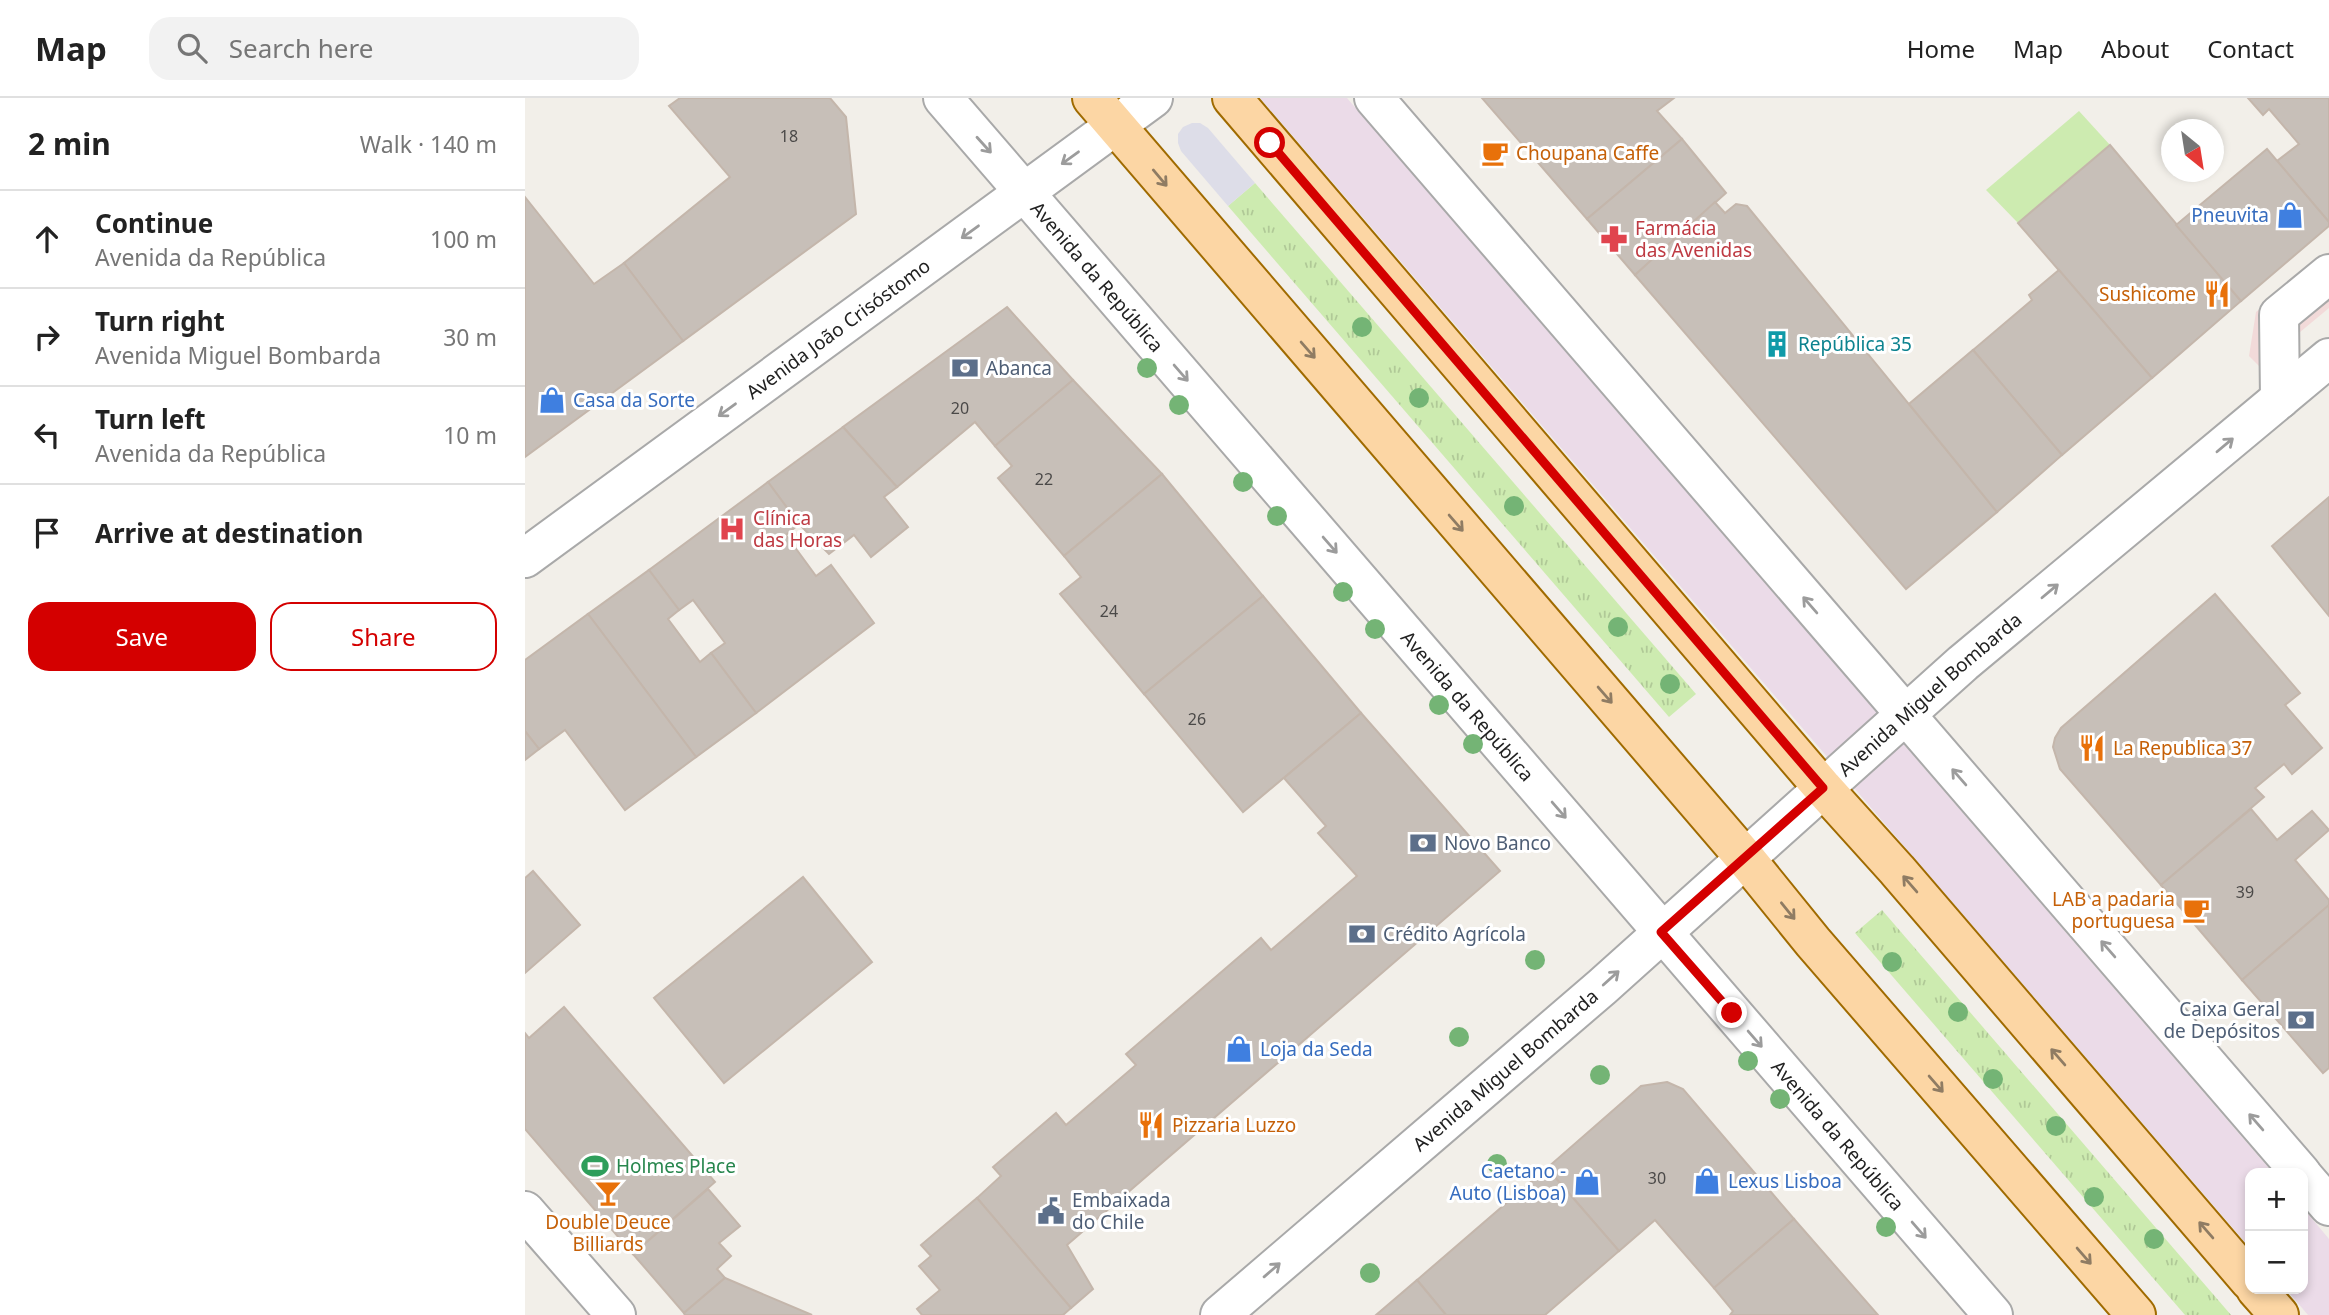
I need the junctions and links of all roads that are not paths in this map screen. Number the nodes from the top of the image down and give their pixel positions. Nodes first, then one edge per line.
1 (943, 98) edge
2 (1153, 98) edge
3 (1232, 98) edge
4 (1374, 98) edge
5 (1104, 112) edge
6 (1025, 191) junction
7 (2329, 274) edge
8 (2329, 358) edge
9 (2280, 399) junction
10 (525, 558) edge
11 (1905, 715) junction
12 (1823, 788) junction
13 (1745, 858) junction
14 (1661, 932) junction
15 (2296, 1168) edge
16 (2308, 1182) edge
17 (2329, 1206) edge
18 (525, 1211) edge
19 (2245, 1276) edge
20 (2260, 1294) edge
21 (616, 1315) edge
22 (1220, 1315) edge
23 (1993, 1315) edge
24 (2136, 1315) edge
25 (2279, 1315) edge

1 -> 6 street, Avenida da República
2 - 5 street, Avenida João Crisóstomo
3 - 12 main road
11 -> 4 street
5 -> 6 street, Avenida João Crisóstomo
5 -> 13 main road
6 -> 10 street, Avenida João Crisóstomo
6 -> 14 street, Avenida da República
7 - 9 street
8 - 9 street, Avenida Miguel Bombarda
11 -> 9 street, Avenida Miguel Bombarda
11 - 12 street, Avenida Miguel Bombarda
15 -> 11 street
12 - 13 street, Avenida Miguel Bombarda
19 -> 12 main road
13 - 14 street, Avenida Miguel Bombarda
13 -> 24 main road
22 -> 14 street, Avenida Miguel Bombarda
14 -> 23 street, Avenida da República
16 - 17 street
18 - 21 street
20 - 25 main road

